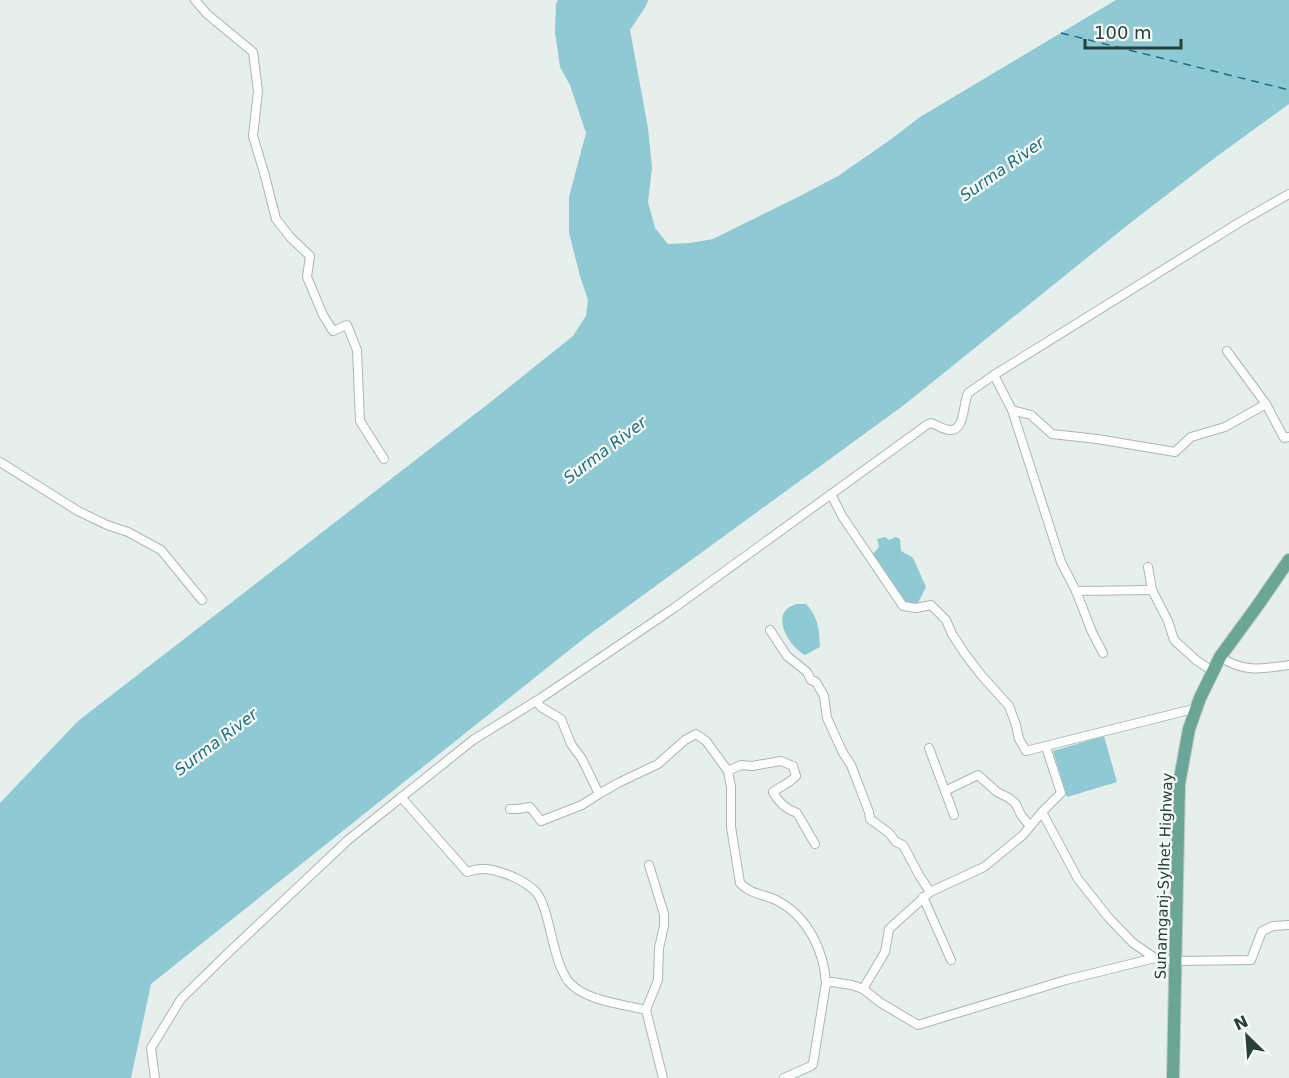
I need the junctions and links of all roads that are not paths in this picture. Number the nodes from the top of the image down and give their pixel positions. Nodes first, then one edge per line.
1 (195, 0) edge
2 (1289, 194) edge
3 (1227, 351) dead end
4 (994, 375) junction
5 (1266, 404) junction
6 (1012, 410) junction
7 (1289, 437) edge
8 (384, 459) dead end
9 (0, 462) edge
10 (831, 495) junction
11 (1289, 560) edge
12 (1148, 567) dead end
13 (1152, 590) junction
14 (1076, 591) junction
15 (202, 600) dead end
16 (770, 630) dead end
17 (1103, 652) dead end
18 (1220, 657) junction
19 (1289, 665) edge
20 (1212, 670) junction
21 (536, 701) junction
22 (1197, 708) junction
23 (1046, 747) junction
24 (929, 748) dead end
25 (728, 771) junction
26 (945, 791) junction
27 (599, 794) junction
28 (401, 797) junction
29 (510, 809) dead end
30 (1042, 812) junction
31 (954, 815) dead end
32 (1030, 826) junction
33 (815, 844) dead end
34 (649, 865) dead end
35 (926, 895) junction
36 (1289, 925) edge
37 (1155, 958) junction
38 (951, 960) dead end
39 (1176, 961) junction
40 (826, 983) junction
41 (863, 989) junction
42 (646, 1010) junction
43 (155, 1078) edge
44 (663, 1078) edge
45 (784, 1078) edge
46 (1173, 1078) edge

1 - 8 street
2 - 4 street
3 - 5 street
4 - 6 street
4 - 10 street
5 - 6 street
5 - 7 street
6 - 14 street
9 - 15 street
10 - 21 street
10 - 23 street
11 - 18 main road, Sunamganj-Sylhet Highway
12 - 13 street
13 - 14 street
13 - 20 street
14 - 17 street
16 - 35 street
18 - 19 street
18 - 20 main road, Sunamganj-Sylhet Highway
20 - 22 main road, Sunamganj-Sylhet Highway
21 - 27 street
21 - 28 street
22 - 23 street
22 - 39 main road, Sunamganj-Sylhet Highway
23 - 30 street
24 - 26 street
25 - 27 street
25 - 33 street
25 - 40 street
26 - 31 street
26 - 32 street
27 - 29 street
28 - 42 street
28 - 43 street
30 - 32 street
30 - 37 street
32 - 35 street
34 - 42 street
35 - 38 street
35 - 41 street
36 - 39 street
37 - 39 street
37 - 41 street
39 - 46 main road, Sunamganj-Sylhet Highway
40 - 41 street
40 - 45 street
42 - 44 street

